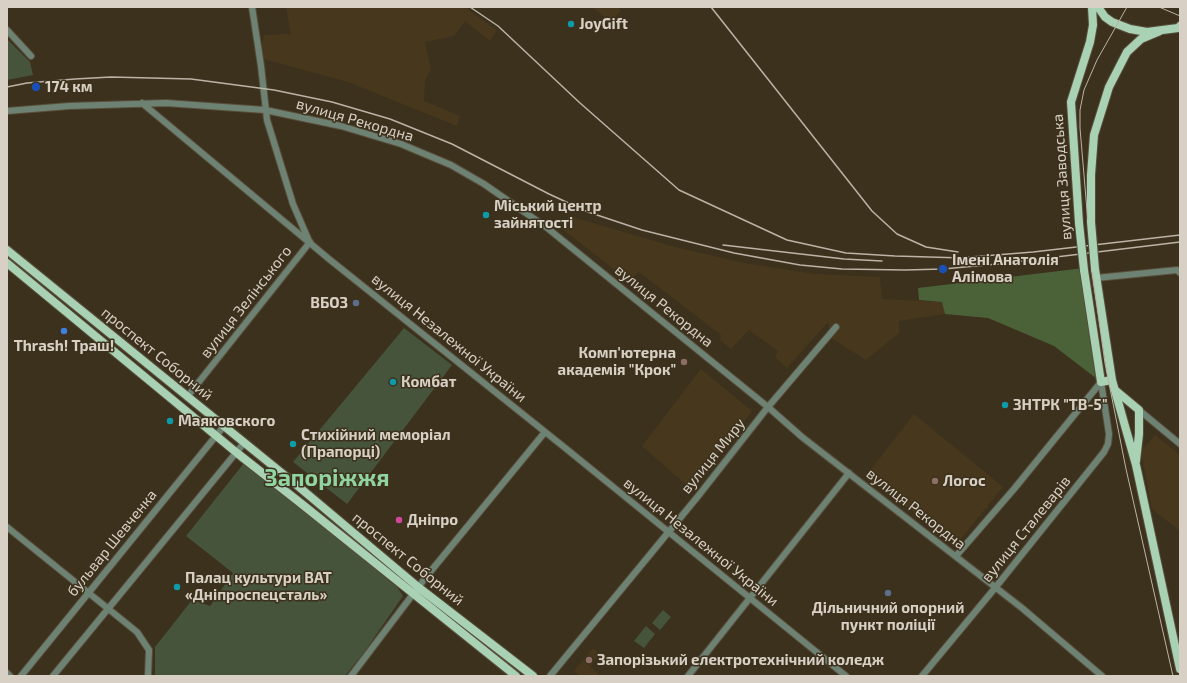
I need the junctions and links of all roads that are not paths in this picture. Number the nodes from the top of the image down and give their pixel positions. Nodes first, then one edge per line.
1 (252, 7) edge
2 (1092, 7) edge
3 (1098, 7) edge
4 (1179, 27) edge
5 (7, 30) edge
6 (1160, 31) junction
7 (31, 56) dead end
8 (142, 103) junction
9 (265, 110) junction
10 (7, 112) edge
11 (310, 242) junction
12 (7, 250) edge
13 (7, 263) edge
14 (1180, 273) edge
15 (1096, 278) junction
16 (836, 327) dead end
17 (1112, 380) junction
18 (1101, 382) junction
19 (1115, 390) junction
20 (188, 397) junction
21 (768, 407) junction
22 (1139, 410) junction
23 (224, 426) junction
24 (545, 432) junction
25 (216, 436) junction
26 (244, 443) junction
27 (1180, 444) edge
28 (236, 453) junction
29 (1136, 465) junction
30 (849, 473) junction
31 (7, 527) edge
32 (668, 532) junction
33 (956, 556) junction
34 (995, 588) junction
35 (416, 590) junction
36 (89, 592) junction
37 (750, 599) junction
38 (109, 609) junction
39 (1180, 669) edge
40 (7, 674) edge
41 (10, 676) edge
42 (21, 676) edge
43 (53, 676) edge
44 (148, 676) edge
45 (351, 676) edge
46 (516, 676) edge
47 (533, 676) edge
48 (550, 676) edge
49 (688, 676) edge
50 (846, 676) edge
51 (922, 676) edge
52 (1102, 676) edge

1 - 9 street
2 - 18 main road, вулиця Заводська, bridge
3 - 6 main road
4 - 6 main road
5 - 7 street
6 - 15 main road, вулиця Заводська, bridge
8 - 9 street, вулиця Рекордна
8 - 10 street
8 - 11 street, вулиця Незалежної України
9 - 11 street
9 - 21 street, вулиця Рекордна
11 - 20 street, вулиця Зелінського
11 - 24 street, вулиця Незалежної України
12 - 20 main road, проспект Соборний
13 - 25 main road, проспект Соборний
14 - 15 street
15 - 17 main road, вулиця Заводська
16 - 21 street, вулиця Миру
17 - 18 main road
17 - 19 main road, вулиця Заводська
18 - 33 street
18 - 34 street, вулиця Сталеварів
19 - 22 main road
19 - 29 main road, вулиця Заводська
20 - 23 main road, проспект Соборний
21 - 30 street, вулиця Рекордна
21 - 32 street, вулиця Миру
22 - 27 street
22 - 29 main road, вулиця Заводська
23 - 25 street, бульвар Шевченка
23 - 26 main road, проспект Соборний
24 - 32 street, вулиця Незалежної України
24 - 35 street
25 - 28 main road, проспект Соборний
25 - 36 street, бульвар Шевченка
26 - 28 street
26 - 35 main road, проспект Соборний
28 - 35 main road, проспект Соборний
28 - 38 street
29 - 39 main road, вулиця Заводська
30 - 33 street, вулиця Рекордна
30 - 37 street
31 - 36 street
32 - 37 street, вулиця Незалежної України
32 - 48 street, вулиця Миру
33 - 34 street, вулиця Рекордна
34 - 51 street, вулиця Сталеварів
34 - 52 street, вулиця Рекордна
35 - 45 street
35 - 46 main road, проспект Соборний
35 - 47 main road, проспект Соборний
36 - 38 street
36 - 42 street, бульвар Шевченка
37 - 49 street
37 - 50 street, вулиця Незалежної України
38 - 43 street
38 - 44 street
40 - 41 street

